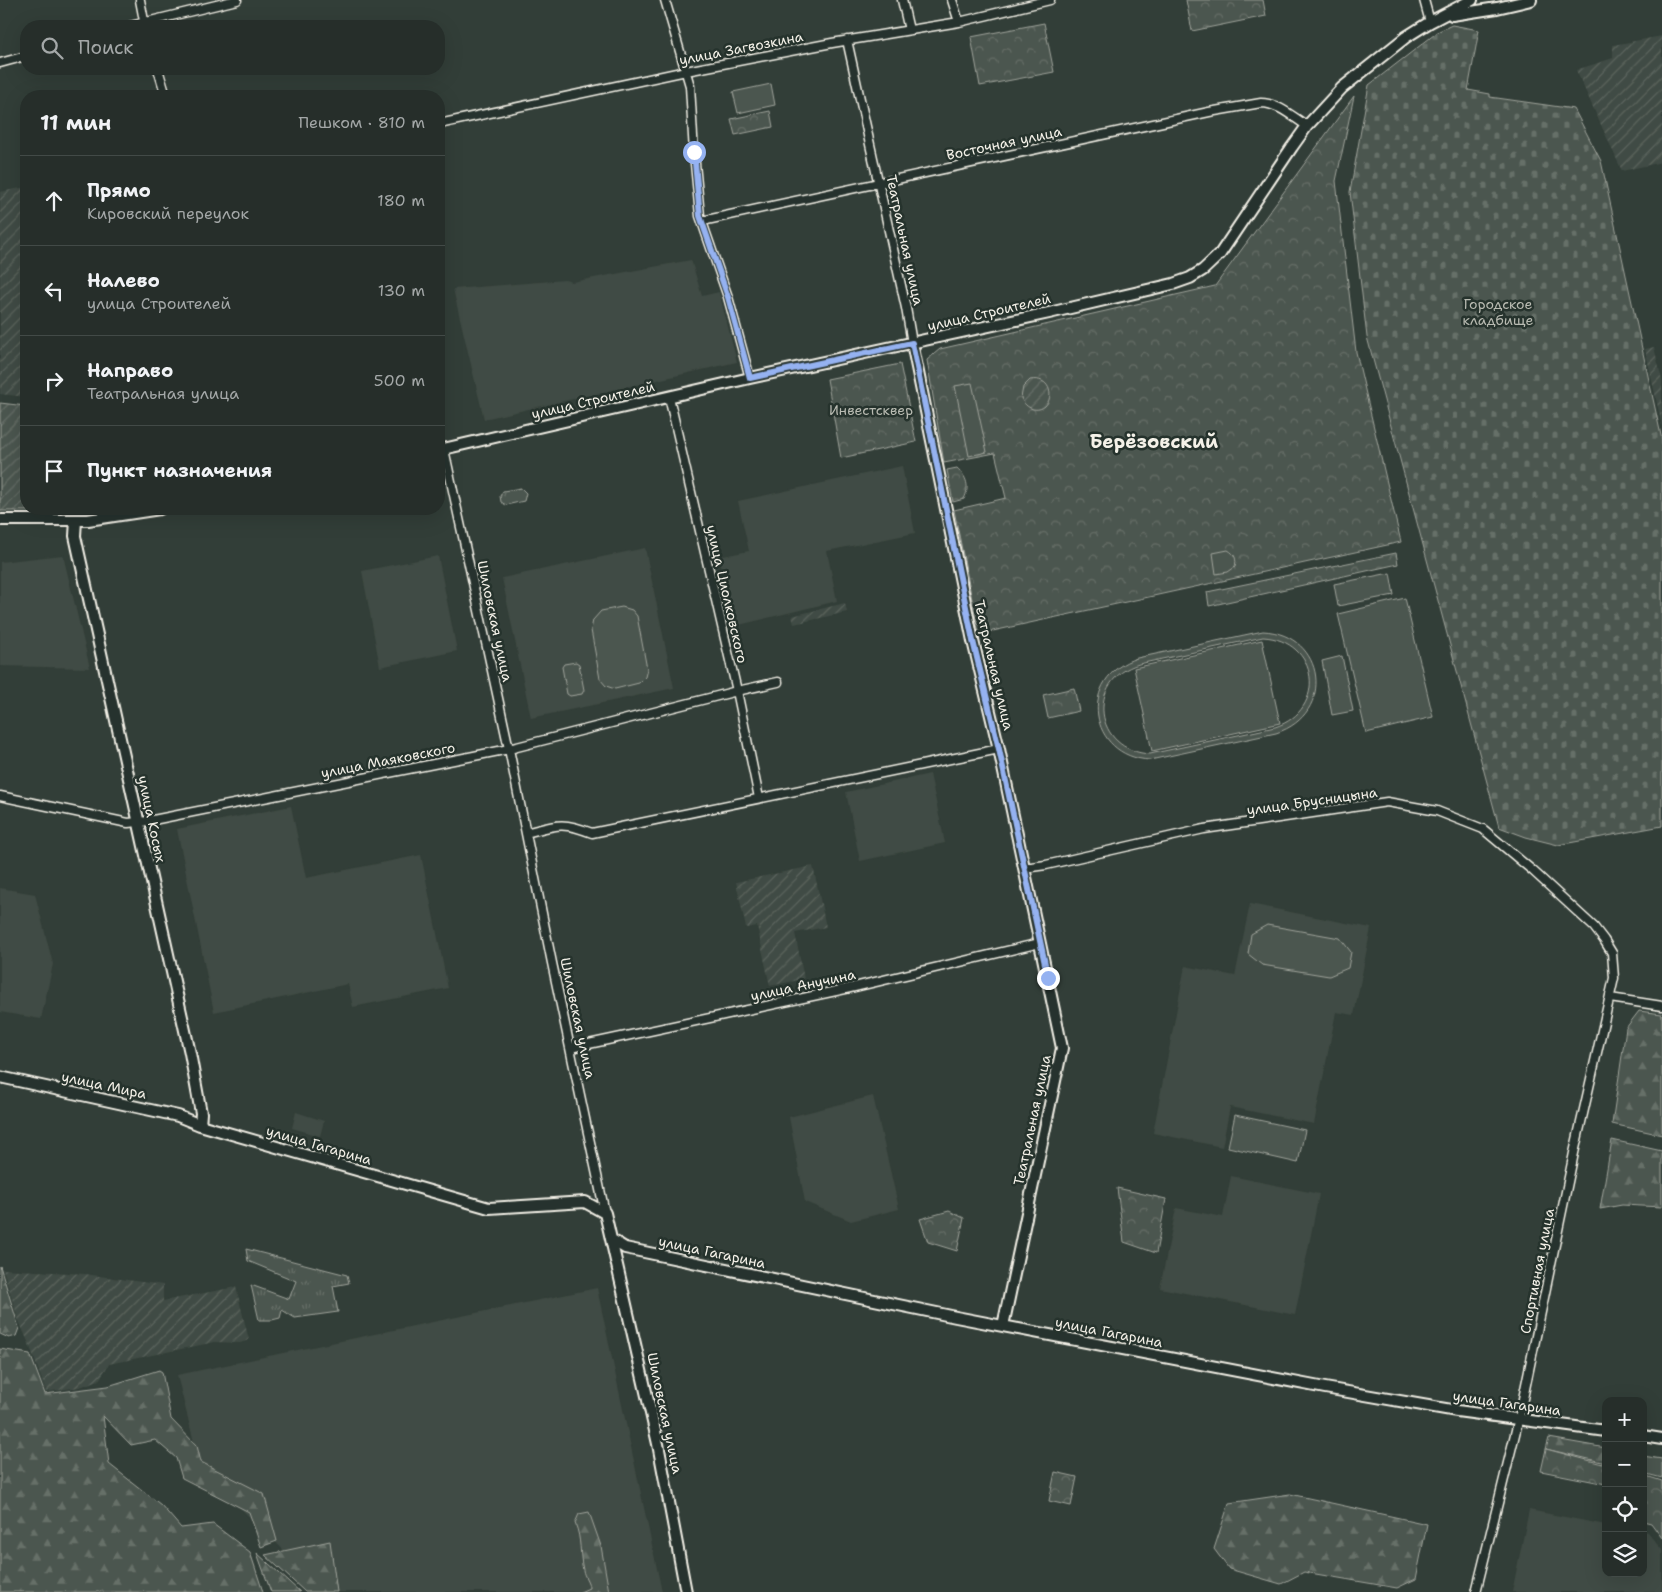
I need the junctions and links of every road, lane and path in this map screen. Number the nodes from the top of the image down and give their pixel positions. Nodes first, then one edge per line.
1 (140, 0) edge
2 (237, 0) edge
3 (665, 0) edge
4 (902, 0) edge
5 (952, 0) edge
6 (1050, 0) edge
7 (1424, 0) edge
8 (1472, 0) edge
9 (1531, 0) edge
10 (1514, 2) edge
11 (144, 20) edge
12 (160, 20) edge
13 (1433, 20) junction
14 (959, 22) junction
15 (909, 30) junction
16 (847, 40) junction
17 (20, 58) edge
18 (0, 63) edge
19 (686, 71) junction
20 (160, 75) edge
21 (164, 90) edge
22 (445, 123) edge
23 (1307, 126) junction
24 (878, 183) junction
25 (702, 221) junction
26 (912, 343) junction
27 (750, 378) junction
28 (669, 397) junction
29 (445, 449) edge
30 (445, 468) edge
31 (121, 515) edge
32 (0, 520) edge
33 (76, 520) junction
34 (778, 682) dead end
35 (737, 691) junction
36 (509, 749) junction
37 (999, 749) junction
38 (0, 796) edge
39 (760, 798) junction
40 (138, 822) junction
41 (526, 834) junction
42 (1024, 868) junction
43 (1040, 943) junction
44 (1612, 953) joint
45 (1610, 998) junction
46 (1662, 1006) edge
47 (570, 1048) junction
48 (0, 1077) edge
49 (200, 1125) junction
50 (605, 1212) junction
51 (612, 1240) junction
52 (1003, 1326) junction
53 (1519, 1418) junction
54 (1602, 1430) edge
55 (1647, 1437) edge
56 (1662, 1439) edge
57 (686, 1592) edge
58 (1476, 1592) edge

1 - 11 street
2 - 12 street
3 - 19 street
4 - 15 street
5 - 14 street
6 - 14 street, улица Загвозкина
7 - 13 street
8 - 13 street, улица Строителей
9 - 10 street
10 - 13 street
13 - 23 street, улица Строителей
14 - 15 street, улица Загвозкина
15 - 16 street, улица Загвозкина
16 - 19 street, улица Загвозкина
16 - 24 street, Театральная улица
17 - 18 street
19 - 22 street, улица Загвозкина
19 - 25 street
20 - 21 street
23 - 24 street, Восточная улица
23 - 26 street, улица Строителей
24 - 25 street, Восточная улица
24 - 26 street, Театральная улица
25 - 27 street
26 - 27 street, улица Строителей
26 - 37 street, Театральная улица
27 - 28 street, улица Строителей
28 - 29 street, улица Строителей
28 - 35 street, улица Циолковского
30 - 36 street, Шиловская улица
31 - 33 street
32 - 33 street
33 - 40 street, улица Косых
34 - 35 street, улица Маяковского
35 - 36 street, улица Маяковского
35 - 39 street, улица Циолковского
36 - 40 street, улица Маяковского
36 - 41 street, Шиловская улица
37 - 39 street
37 - 42 street, Театральная улица
38 - 40 street, улица Маяковского
39 - 41 street
40 - 49 street, улица Косых
41 - 47 street, Шиловская улица
42 - 43 street, Театральная улица
42 - 44 street, улица Брусницына
43 - 47 street, улица Анучина
43 - 52 street, Театральная улица
44 - 45 street, Спортивная улица
45 - 46 street
45 - 53 street, Спортивная улица
47 - 50 street, Шиловская улица
48 - 49 street, улица Мира
49 - 50 street, улица Гагарина
50 - 51 street, Шиловская улица
51 - 52 street, улица Гагарина
51 - 57 street, Шиловская улица
52 - 53 street, улица Гагарина
53 - 54 street, улица Гагарина
53 - 58 street, Спортивная улица
55 - 56 street

